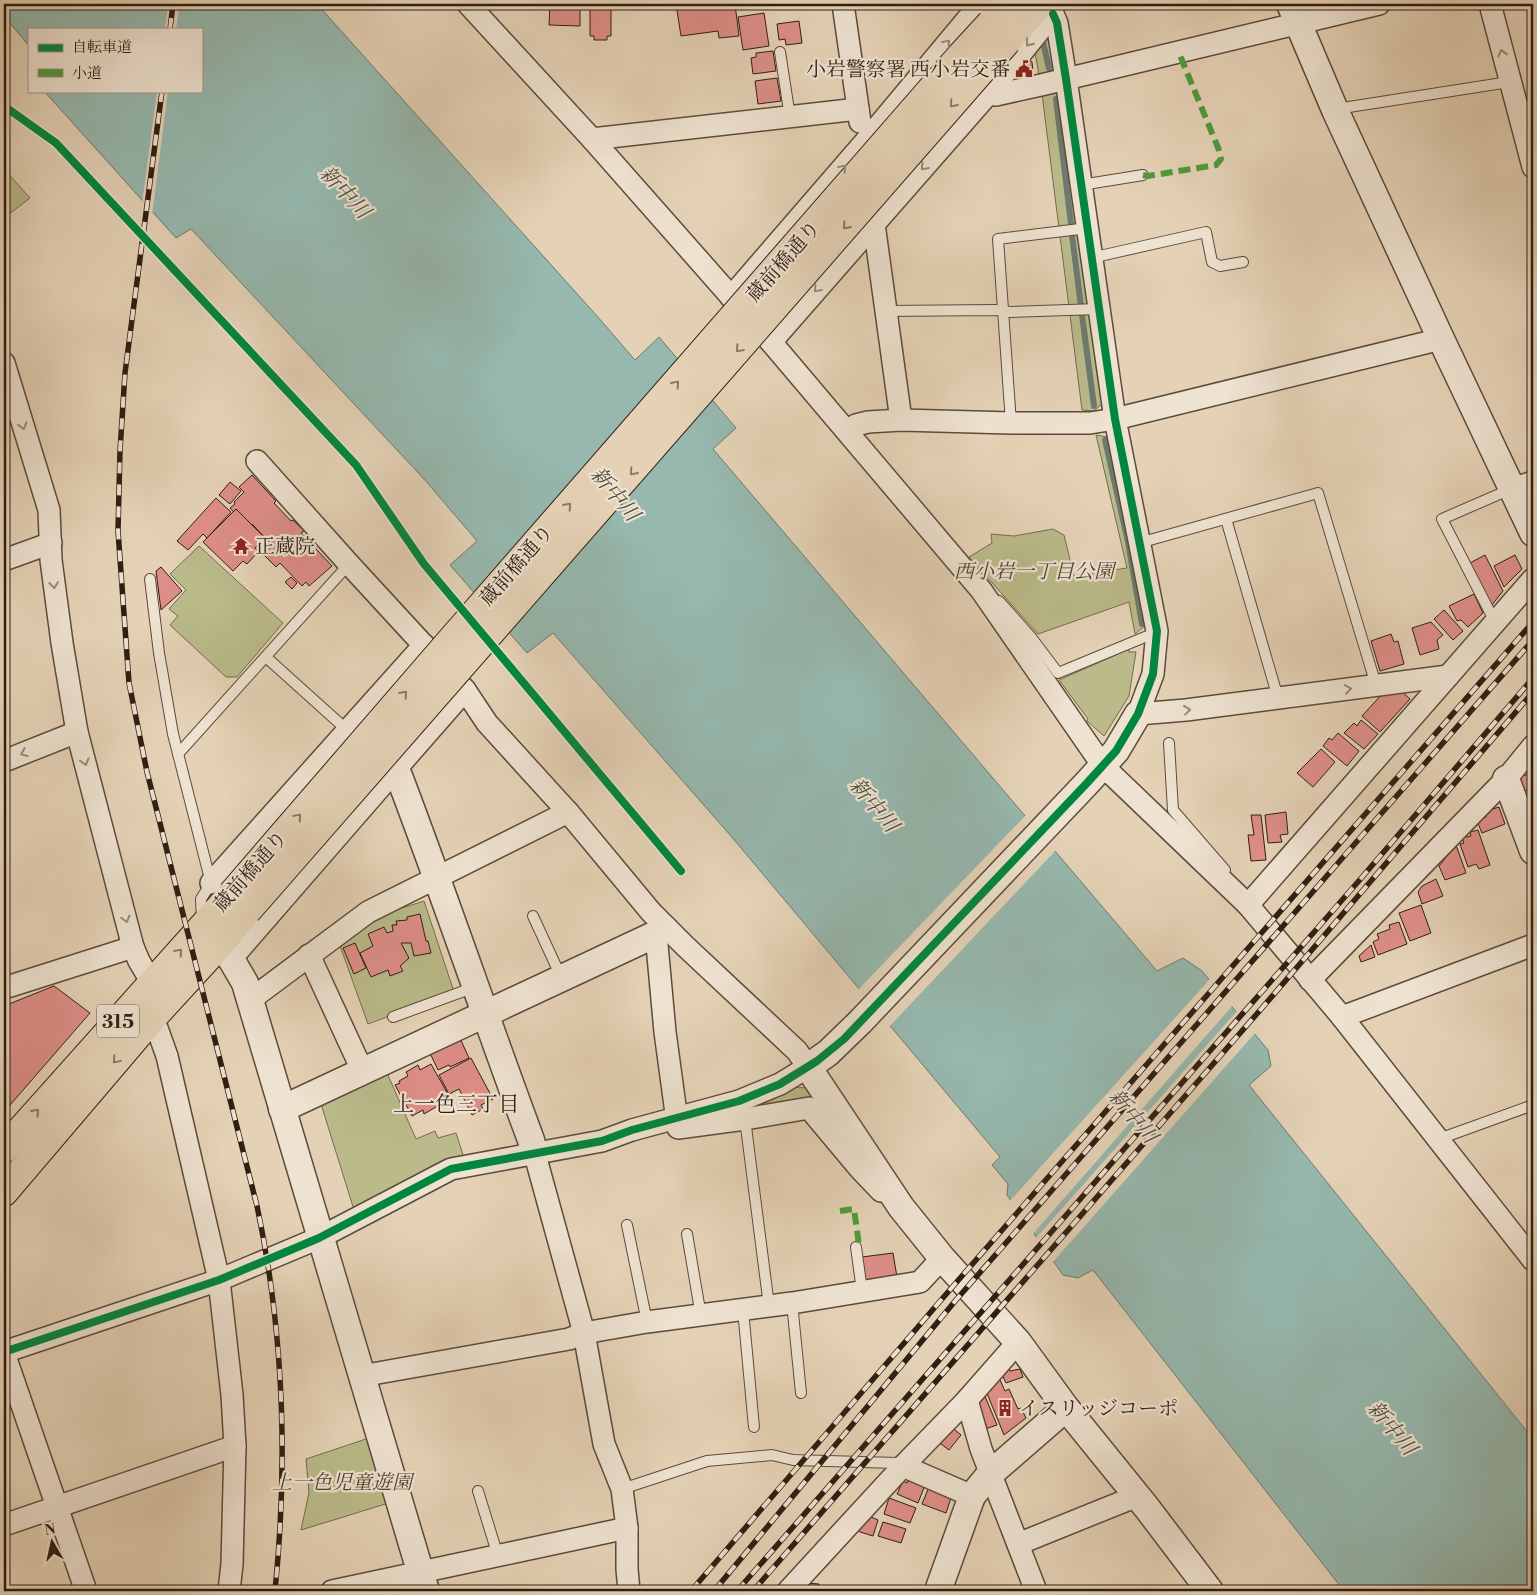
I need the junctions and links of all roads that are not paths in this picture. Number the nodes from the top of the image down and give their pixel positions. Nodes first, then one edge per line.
1 (468, 4) edge
2 (843, 4) edge
3 (1379, 4) edge
4 (1490, 4) edge
5 (1047, 7) edge
6 (1294, 14) edge
7 (996, 18) edge
8 (780, 52) dead end
9 (1066, 79) junction
10 (1510, 82) junction
11 (988, 94) junction
12 (858, 109) junction
13 (1335, 110) junction
14 (790, 117) junction
15 (592, 139) junction
16 (864, 143) junction
17 (1533, 167) edge
18 (1143, 175) dead end
19 (1081, 185) junction
20 (874, 224) junction
21 (1088, 228) junction
22 (1091, 258) junction
23 (1243, 262) dead end
24 (731, 297) junction
25 (1099, 309) junction
26 (884, 310) junction
27 (1004, 312) junction
28 (1441, 339) junction
29 (771, 342) junction
30 (4, 363) edge
31 (7, 388) edge
32 (1115, 419) junction
33 (901, 420) junction
34 (1011, 423) junction
35 (847, 431) junction
36 (257, 461) dead end
37 (1523, 485) edge
38 (1226, 519) junction
39 (1533, 533) edge
40 (50, 543) junction
41 (1139, 543) junction
42 (4, 560) edge
43 (349, 564) junction
44 (150, 579) dead end
45 (1533, 579) edge
46 (981, 590) junction
47 (1495, 622) junction
48 (1158, 631) junction
49 (424, 645) junction
50 (266, 658) junction
51 (1448, 676) junction
52 (1376, 685) junction
53 (465, 690) junction
54 (1278, 698) junction
55 (1138, 714) junction
56 (347, 730) junction
57 (77, 732) junction
58 (1169, 743) dead end
59 (1533, 746) edge
60 (178, 754) junction
61 (4, 761) edge
62 (1103, 766) junction
63 (397, 773) junction
64 (1506, 779) junction
65 (568, 812) junction
66 (1533, 852) edge
67 (437, 876) junction
68 (1232, 890) junction
69 (230, 896) junction
70 (1248, 905) junction
71 (533, 916) dead end
72 (661, 931) junction
73 (217, 944) junction
74 (1533, 945) edge
75 (133, 947) junction
76 (309, 955) junction
77 (562, 979) junction
78 (1310, 980) junction
79 (152, 983) junction
80 (475, 987) junction
81 (4, 988) edge
82 (250, 1000) junction
83 (485, 1014) junction
84 (153, 1017) junction
85 (393, 1017) dead end
86 (1342, 1017) junction
87 (818, 1060) junction
88 (362, 1070) junction
89 (1533, 1105) edge
90 (282, 1109) junction
91 (676, 1118) junction
92 (745, 1119) junction
93 (1439, 1139) junction
94 (4, 1149) edge
95 (535, 1155) junction
96 (4, 1188) edge
97 (901, 1207) junction
98 (627, 1224) dead end
99 (687, 1234) dead end
100 (319, 1238) junction
101 (856, 1247) dead end
102 (942, 1258) junction
103 (1533, 1260) edge
104 (219, 1280) junction
105 (862, 1291) junction
106 (792, 1303) junction
107 (769, 1306) junction
108 (743, 1310) junction
109 (701, 1316) junction
110 (647, 1322) junction
111 (584, 1333) junction
112 (1018, 1342) junction
113 (4, 1353) edge
114 (361, 1376) junction
115 (800, 1392) dead end
116 (967, 1400) junction
117 (1066, 1408) junction
118 (754, 1427) dead end
119 (235, 1446) junction
120 (903, 1466) junction
121 (990, 1474) junction
122 (622, 1489) junction
123 (478, 1491) dead end
124 (972, 1496) junction
125 (1137, 1496) junction
126 (56, 1507) junction
127 (4, 1525) edge
128 (627, 1528) junction
129 (1018, 1544) junction
130 (498, 1556) junction
131 (423, 1582) edge
132 (86, 1591) edge
133 (229, 1591) edge
134 (332, 1591) edge
135 (629, 1591) edge
136 (788, 1591) edge
137 (938, 1591) edge
138 (1036, 1591) edge
139 (1210, 1591) edge

1 - 15 street
2 - 12 street
3 - 6 street
10 -> 4 street
5 - 7 main road, 蔵前橋通り / 315
5 - 9 street
5 -> 11 street
6 - 9 street
6 - 13 street
16 -> 7 street
7 - 69 main road, 蔵前橋通り / 315, bridge
8 - 14 lane
9 - 11 street
9 - 19 street
10 - 13 lane
10 - 17 street
11 -> 20 street
12 - 14 street
12 - 16 street
13 - 28 street
14 - 15 street
15 - 24 street
24 -> 16 street
18 - 19 lane
19 - 21 street
20 - 26 street
20 -> 29 street
21 - 22 street
21 - 27 lane
22 - 23 lane
22 - 25 street
24 - 29 street
25 - 27 lane
25 - 32 street
26 - 27 lane
26 - 33 street
27 - 34 lane
28 - 32 street
28 - 37 street
29 - 35 street
30 - 31 street
31 -> 40 street
32 - 34 street
32 - 41 street
33 - 34 street
33 - 35 street
35 - 46 street
36 - 43 street
37 - 39 street
37 - 47 lane
38 - 41 lane
38 - 52 lane
38 - 54 lane
40 - 42 street
40 -> 57 street
41 - 48 street
43 - 49 street
43 - 50 lane
44 - 60 lane
45 - 47 street
46 - 48 lane
46 - 62 street
47 - 51 street
48 - 55 street
49 - 53 street
49 - 56 street
50 - 56 lane
50 - 60 lane
51 - 52 street
51 - 70 street
54 -> 52 street
53 - 63 street
53 - 65 street
55 -> 54 street
55 - 62 street
56 - 69 street
57 -> 61 street
57 -> 75 street
58 - 68 lane
59 - 64 street
60 - 69 lane
62 - 68 street
62 - 87 street
63 - 67 street
63 - 73 street
64 - 66 street
64 - 78 street
65 - 67 street
65 - 72 street
67 - 76 street
67 - 80 street
68 - 70 street
69 - 73 main road, 蔵前橋通り / 315
70 - 78 street
71 - 77 lane
72 - 77 street
72 - 87 street
72 - 91 street
79 -> 73 main road, 蔵前橋通り / 315
73 - 82 street
73 - 84 main road, 蔵前橋通り / 315
74 - 86 street
75 - 79 street
75 - 81 street
76 - 82 street
76 - 88 street
77 - 83 street
78 - 86 street
94 -> 79 main road, 蔵前橋通り / 315
80 - 83 street
80 - 85 lane
82 - 90 street
83 - 88 street
83 - 95 street
84 -> 96 main road, 蔵前橋通り / 315
84 - 104 street
86 - 93 street
87 - 91 street
87 - 97 street
88 - 90 street
89 - 93 lane
90 - 100 street
91 - 92 street
91 - 95 street
92 - 97 street
92 - 107 lane
93 - 103 street
95 - 100 street
95 - 111 street
97 - 102 street
98 - 110 lane
99 - 109 lane
100 - 104 street
100 - 114 street
101 - 105 lane
102 - 105 street
102 - 112 street
104 - 113 street
104 - 119 street
105 - 106 street
106 - 107 street
106 - 115 lane
107 - 108 street
108 - 109 street
108 - 118 lane
109 - 110 street
110 - 111 street
111 - 114 street
111 - 122 street
112 - 116 street
112 - 117 street
113 - 126 street
114 - 131 street
116 - 120 street
116 - 121 street
117 - 121 street
117 - 125 street
119 - 126 street
119 - 133 street
120 - 122 lane
120 - 124 street
120 - 136 street
121 - 124 street
121 - 129 street
122 - 128 street
123 - 130 lane
124 - 137 street
125 - 129 street
125 - 139 street
126 - 127 street
126 - 132 street
128 - 130 street
128 - 135 street
129 - 138 street
130 - 131 street
131 - 134 street

